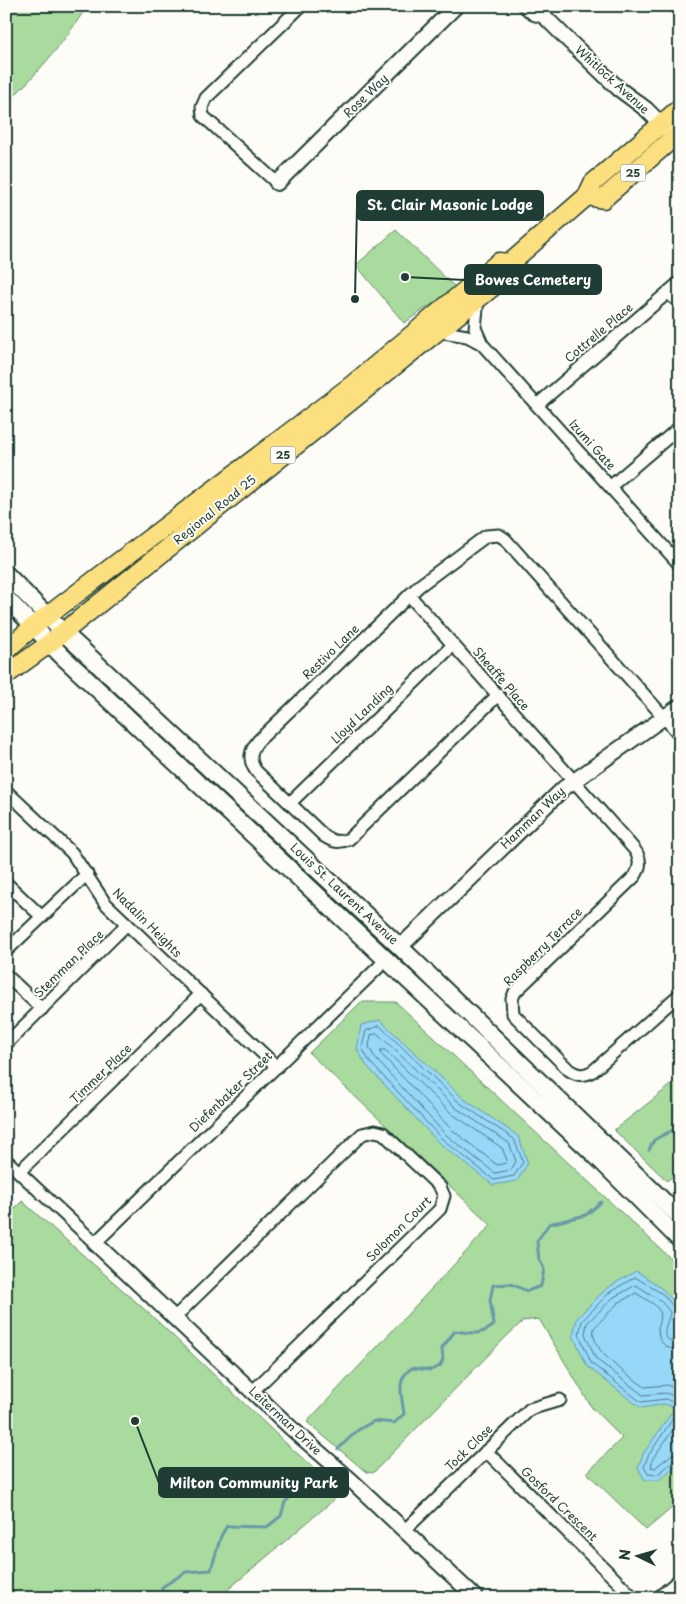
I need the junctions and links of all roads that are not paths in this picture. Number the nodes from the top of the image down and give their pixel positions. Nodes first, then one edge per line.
1 (301, 6) edge
2 (526, 6) edge
3 (457, 7) edge
4 (543, 11) edge
5 (680, 108) edge
6 (661, 124) junction
7 (678, 137) edge
8 (277, 184) joint
9 (587, 196) junction
10 (510, 263) junction
11 (680, 282) edge
12 (668, 293) junction
13 (478, 299) junction
14 (680, 303) edge
15 (438, 331) junction
16 (482, 344) junction
17 (537, 405) junction
18 (680, 427) edge
19 (611, 486) junction
20 (680, 565) edge
21 (6, 574) edge
22 (409, 596) junction
23 (6, 598) edge
24 (41, 621) junction
25 (56, 637) junction
26 (453, 645) junction
27 (6, 650) edge
28 (6, 675) edge
29 (498, 695) junction
30 (680, 706) edge
31 (664, 717) junction
32 (680, 735) edge
33 (573, 781) junction
34 (6, 791) edge
35 (290, 803) junction
36 (87, 874) junction
37 (6, 883) edge
38 (41, 916) junction
39 (127, 924) junction
40 (400, 947) junction
41 (6, 951) edge
42 (386, 960) junction
43 (6, 975) edge
44 (202, 994) junction
45 (680, 994) edge
46 (42, 1009) junction
47 (6, 1044) edge
48 (277, 1067) junction
49 (6, 1160) edge
50 (19, 1172) junction
51 (680, 1217) edge
52 (680, 1240) edge
53 (95, 1243) junction
54 (175, 1317) junction
55 (253, 1391) junction
56 (560, 1400) dead end
57 (486, 1451) junction
58 (405, 1530) junction
59 (680, 1581) edge
60 (476, 1598) edge
61 (634, 1598) edge
62 (660, 1598) edge

1 - 8 street
2 - 4 street, Whitlock Avenue
3 - 8 street, Rose Way
4 - 6 street, Whitlock Avenue
5 - 6 main road, Regional Road 25 / 25
6 - 7 street, Whitlock Avenue
6 - 9 main road, Regional Road 25 / 25
7 - 9 main road, 25
9 - 10 main road, Regional Road 25 / 25
10 - 13 main road, Regional Road 25 / 25
10 - 24 main road, Regional Road 25 / 25
11 - 12 street, Cottrelle Place
12 - 14 street
12 - 17 street, Cottrelle Place
13 - 15 main road, Regional Road 25 / 25
13 - 16 street, Izumi Gate
15 - 16 street, Izumi Gate
15 - 25 main road, Regional Road 25 / 25
16 - 17 street, Izumi Gate
17 - 19 street, Izumi Gate
18 - 19 street
19 - 20 street, Izumi Gate
21 - 24 main road, Louis St. Laurent Avenue
22 - 26 street, Sheaffe Place
22 - 31 street, Restivo Lane
22 - 35 street, Restivo Lane
23 - 24 main road, Louis St. Laurent Avenue
24 - 25 main road, Louis St. Laurent Avenue
24 - 27 main road, Regional Road 25 / 25
25 - 28 main road, Regional Road 25 / 25
25 - 40 main road, Louis St. Laurent Avenue
25 - 42 main road, Louis St. Laurent Avenue
26 - 29 street, Sheaffe Place
26 - 35 street, Lloyd Landing
29 - 33 street, Sheaffe Place
29 - 35 street, Restivo Lane
30 - 31 street, Hamman Way
31 - 32 street, Restivo Lane
31 - 33 street, Hamman Way
33 - 40 street, Hamman Way
33 - 45 street, Raspberry Terrace
34 - 36 street, Nadalin Heights
36 - 38 street
36 - 39 street, Nadalin Heights
37 - 38 street
38 - 41 street
39 - 44 street, Nadalin Heights
39 - 46 street, Stemman Place
40 - 51 main road, Louis St. Laurent Avenue
42 - 48 street, Diefenbaker Street
42 - 52 main road, Louis St. Laurent Avenue
43 - 46 street
44 - 48 street, Nadalin Heights
44 - 50 street, Timmer Place
46 - 47 street, Stemman Place
48 - 53 street, Diefenbaker Street
49 - 50 street
50 - 53 street
53 - 54 street, Leiterman Drive
54 - 55 street, Leiterman Drive
54 - 55 street, Solomon Court
55 - 58 street, Leiterman Drive
56 - 57 street, Tock Close
57 - 58 street, Tock Close
57 - 61 street, Gosford Crescent
58 - 60 street, Leiterman Drive
59 - 62 street

